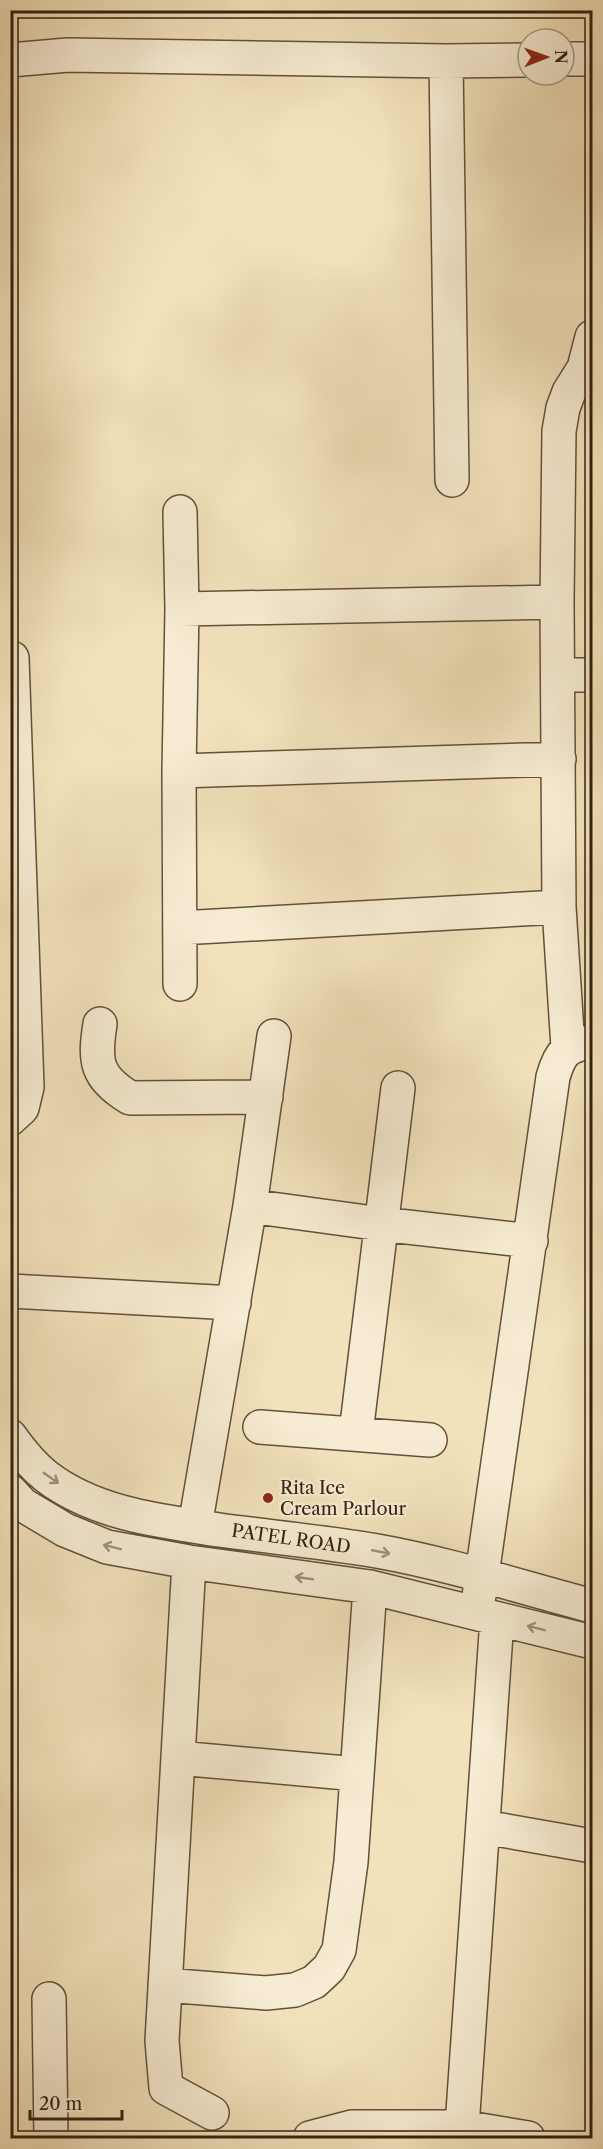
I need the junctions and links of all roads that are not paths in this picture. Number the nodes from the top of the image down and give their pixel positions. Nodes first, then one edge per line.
1 (592, 59) edge
2 (10, 60) edge
3 (516, 60) edge
4 (576, 60) edge
5 (446, 61) junction
6 (592, 337) edge
7 (452, 480) dead end
8 (180, 512) dead end
9 (557, 602) junction
10 (182, 609) junction
11 (12, 658) edge
12 (558, 675) junction
13 (592, 675) edge
14 (558, 759) junction
15 (179, 771) junction
16 (559, 907) junction
17 (180, 928) junction
18 (180, 984) dead end
19 (100, 1024) dead end
20 (274, 1036) dead end
21 (580, 1045) edge
22 (398, 1088) dead end
23 (266, 1097) junction
24 (10, 1119) edge
25 (250, 1206) junction
26 (381, 1224) junction
27 (531, 1241) junction
28 (10, 1291) edge
29 (234, 1303) junction
30 (260, 1427) dead end
31 (356, 1433) junction
32 (10, 1436) edge
33 (430, 1440) dead end
34 (10, 1491) edge
35 (195, 1526) junction
36 (189, 1562) junction
37 (482, 1574) junction
38 (370, 1587) junction
39 (592, 1606) edge
40 (487, 1616) junction
41 (592, 1642) edge
42 (178, 1758) junction
43 (357, 1773) junction
44 (484, 1827) junction
45 (592, 1846) edge
46 (165, 1985) junction
47 (49, 1999) dead end
48 (212, 2113) dead end
49 (468, 2132) edge
50 (51, 2139) edge
51 (310, 2139) edge
52 (528, 2139) edge

1 - 4 street
2 - 5 street
3 - 5 street
5 - 7 street
6 - 9 street
8 - 10 street
9 - 10 street
9 - 12 street
10 - 15 street
11 - 24 street
12 - 13 street
12 - 14 street
14 - 15 street
14 - 16 street
15 - 17 street
16 - 17 street
16 - 21 street
17 - 18 street
19 - 23 street
20 - 23 street
21 - 27 street
22 - 26 street
23 - 25 street
25 - 26 street
25 - 29 street
26 - 27 street
26 - 31 street
27 - 37 street
28 - 29 street
29 - 35 street
30 - 31 street
31 - 33 street
32 -> 35 street, PATEL ROAD
36 -> 34 street, PATEL ROAD
35 -> 37 street, PATEL ROAD
38 -> 36 street, PATEL ROAD
36 - 42 street
37 - 39 street, PATEL ROAD
37 - 40 street
38 - 40 street, PATEL ROAD
38 - 43 street
41 -> 40 street, PATEL ROAD
40 - 44 street
42 - 43 street
42 - 46 street
43 - 46 street
44 - 45 street
44 - 49 street
46 - 48 street
47 - 50 street
49 - 51 street
49 - 52 street

